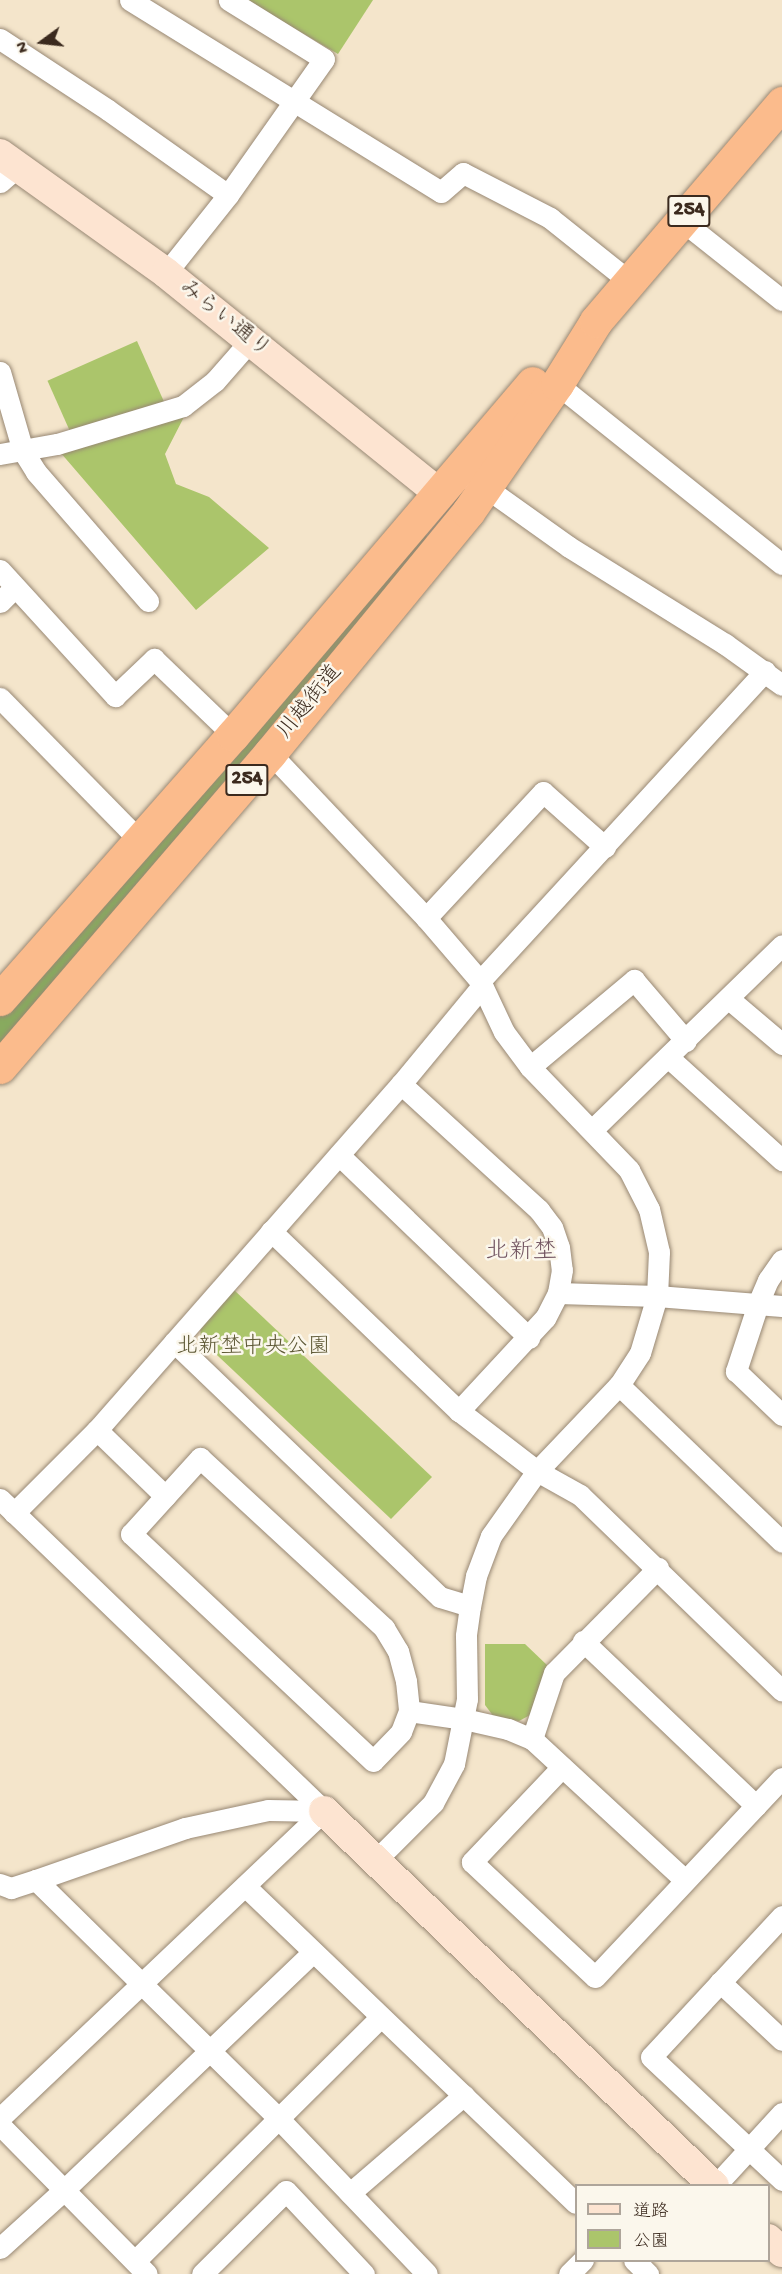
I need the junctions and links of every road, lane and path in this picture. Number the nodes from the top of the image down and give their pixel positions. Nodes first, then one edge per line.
1 (130, 0) edge
2 (230, 0) edge
3 (0, 39) edge
4 (296, 101) junction
5 (782, 103) edge
6 (6, 168) edge
7 (228, 195) junction
8 (681, 220) junction
9 (166, 273) junction
10 (629, 281) junction
11 (782, 300) edge
12 (596, 321) junction
13 (250, 341) junction
14 (0, 372) edge
15 (557, 384) junction
16 (22, 452) junction
17 (0, 454) edge
18 (485, 487) junction
19 (440, 494) junction
20 (782, 564) edge
21 (0, 570) edge
22 (15, 587) junction
23 (148, 601) dead end
24 (0, 602) edge
25 (765, 671) junction
26 (782, 685) edge
27 (0, 698) edge
28 (233, 735) junction
29 (270, 753) junction
30 (140, 841) junction
31 (605, 847) junction
32 (426, 918) junction
33 (782, 945) edge
34 (481, 983) junction
35 (0, 999) edge
36 (729, 999) junction
37 (686, 1041) junction
38 (782, 1044) edge
39 (668, 1057) junction
40 (0, 1067) edge
41 (530, 1067) junction
42 (401, 1084) junction
43 (592, 1130) junction
44 (339, 1155) junction
45 (782, 1160) edge
46 (271, 1231) junction
47 (782, 1260) edge
48 (558, 1293) junction
49 (657, 1296) junction
50 (758, 1304) junction
51 (782, 1306) edge
52 (529, 1338) junction
53 (174, 1342) junction
54 (619, 1385) junction
55 (459, 1411) junction
56 (782, 1414) edge
57 (97, 1430) junction
58 (537, 1471) junction
59 (165, 1496) junction
60 (7, 1506) edge
61 (782, 1542) edge
62 (658, 1568) junction
63 (470, 1606) junction
64 (583, 1641) junction
65 (782, 1690) edge
66 (409, 1711) junction
67 (464, 1719) junction
68 (532, 1739) junction
69 (562, 1767) junction
70 (782, 1778) edge
71 (756, 1806) junction
72 (324, 1810) junction
73 (375, 1861) junction
74 (36, 1880) junction
75 (685, 1880) junction
76 (0, 1884) edge
77 (244, 1886) junction
78 (782, 1916) edge
79 (313, 1952) junction
80 (142, 1982) junction
81 (720, 1982) junction
82 (380, 2018) junction
83 (782, 2040) edge
84 (210, 2049) junction
85 (464, 2095) junction
86 (782, 2113) edge
87 (0, 2118) edge
88 (279, 2119) junction
89 (0, 2125) edge
90 (749, 2148) junction
91 (782, 2180) edge
92 (712, 2184) edge
93 (716, 2184) edge
94 (65, 2189) junction
95 (350, 2193) junction
96 (575, 2202) edge
97 (770, 2241) edge
98 (0, 2248) edge
99 (782, 2252) edge
100 (582, 2262) edge
101 (636, 2262) edge
102 (141, 2267) edge
103 (202, 2274) edge
104 (364, 2274) edge
105 (427, 2274) edge
106 (569, 2274) edge
107 (648, 2274) edge

1 - 4 street
2 - 4 street
3 - 7 street
4 - 7 street
4 - 10 street
5 - 8 highway, 川越街道 / 254
6 - 9 street, みらい通り
7 - 9 street
8 - 10 highway, 川越街道 / 254
8 - 11 street
9 - 13 street, みらい通り
10 - 12 highway, 川越街道 / 254
12 - 15 highway, 川越街道 / 254
12 - 19 highway, 川越街道 / 254
13 - 16 street
13 - 19 street, みらい通り
14 - 16 street
15 - 18 highway, 川越街道 / 254
15 - 20 street
16 - 17 street
16 - 23 street
18 - 19 street
18 - 25 street
18 - 29 highway, 川越街道 / 254
19 - 28 highway, 川越街道 / 254
21 - 22 street
22 - 24 street
22 - 28 street
25 - 26 street
25 - 31 street
27 - 30 street
28 - 30 highway, 川越街道 / 254
29 - 32 street
29 - 40 highway, 川越街道 / 254
30 - 35 highway, 川越街道 / 254
31 - 32 street
31 - 34 street
32 - 34 street
33 - 36 street
34 - 41 street
34 - 42 street
36 - 37 street
36 - 38 street
37 - 39 street
37 - 41 street
39 - 43 street
39 - 45 street
41 - 43 street
42 - 44 street
42 - 48 street
43 - 49 street
44 - 46 street
44 - 52 street
46 - 53 street
46 - 55 street
47 - 50 street
48 - 49 street
48 - 52 street
49 - 50 street
49 - 54 street
50 - 51 street
50 - 56 street
52 - 55 street
53 - 57 street
53 - 63 street
54 - 58 street
54 - 61 street
55 - 58 street
57 - 59 street
57 - 60 street
58 - 62 street
58 - 63 street
59 - 66 street
59 - 66 street
60 - 72 street
62 - 64 street
62 - 65 street
63 - 67 street
64 - 68 street
64 - 71 street
66 - 67 street
67 - 68 street
67 - 73 street
68 - 69 street
69 - 75 street
69 - 75 street
70 - 71 street
71 - 75 street
72 - 73 street
72 - 74 street
72 - 77 street
73 - 92 street
74 - 76 street
74 - 80 street
77 - 79 street
77 - 80 street
78 - 81 street
79 - 82 street
79 - 84 street
80 - 84 street
80 - 87 street
81 - 83 street
81 - 90 street
82 - 85 street
82 - 88 street
84 - 88 street
84 - 94 street
85 - 95 street
85 - 96 street
86 - 90 street
88 - 95 street
88 - 102 street
89 - 94 street
90 - 91 street
90 - 93 street
94 - 98 street
94 - 102 street
95 - 105 street
97 - 99 street
100 - 106 street
101 - 107 street
103 - 104 street

